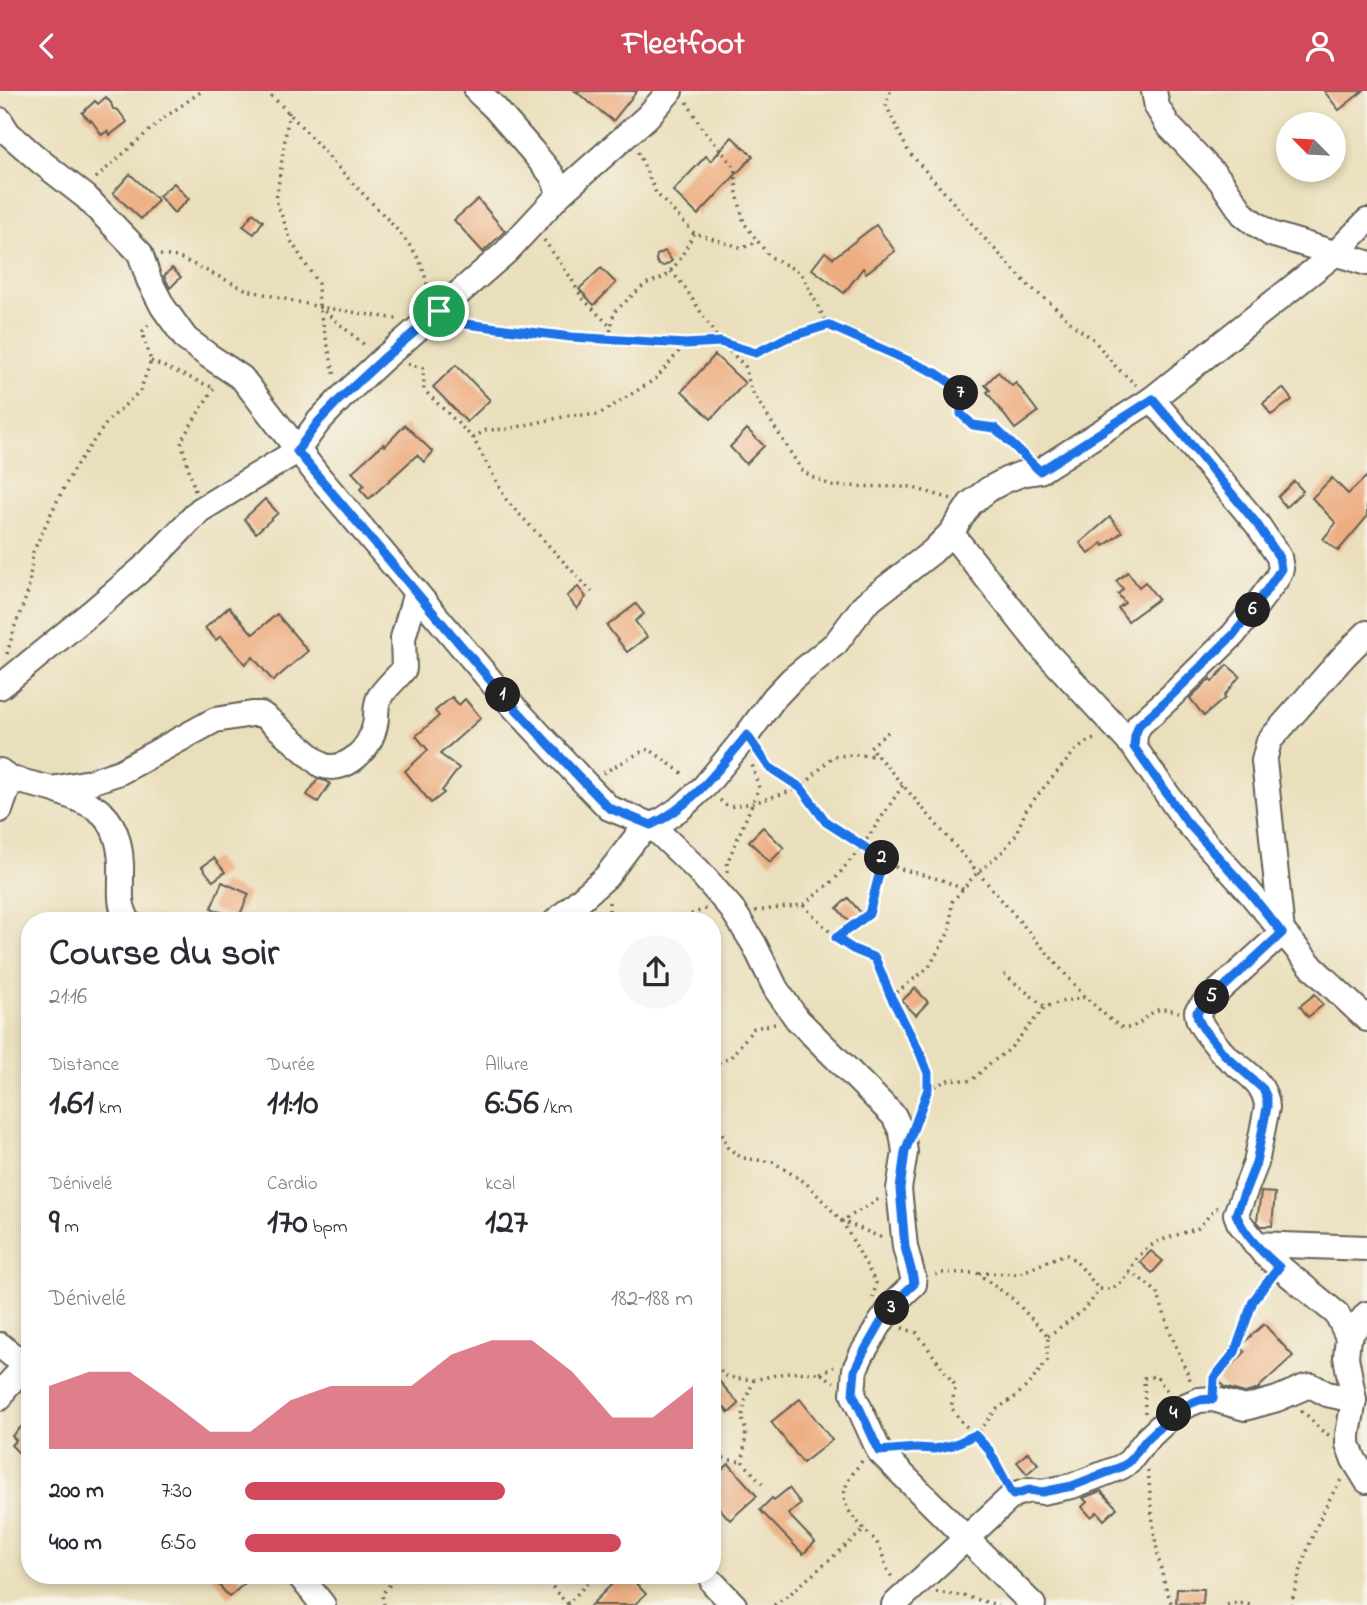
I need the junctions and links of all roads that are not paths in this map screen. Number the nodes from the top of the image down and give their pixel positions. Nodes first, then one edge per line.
1 (477, 91) edge
2 (1154, 91) edge
3 (678, 96) edge
4 (0, 120) edge
5 (560, 194) junction
6 (1367, 221) edge
7 (1337, 253) junction
8 (1367, 263) edge
9 (1153, 399) junction
10 (297, 451) junction
11 (951, 533) junction
12 (416, 592) junction
13 (1367, 633) edge
14 (0, 687) edge
15 (1134, 747) junction
16 (6, 775) edge
17 (52, 789) junction
18 (0, 810) edge
19 (651, 825) junction
20 (124, 912) edge
21 (566, 912) edge
22 (1282, 933) junction
23 (1367, 1019) edge
24 (1255, 1244) junction
25 (1367, 1248) edge
26 (1367, 1314) edge
27 (1348, 1337) junction
28 (0, 1345) edge
29 (21, 1359) edge
30 (21, 1371) edge
31 (0, 1398) edge
32 (1354, 1400) junction
33 (1367, 1481) edge
34 (967, 1538) junction
35 (306, 1584) edge
36 (714, 1584) edge
37 (903, 1597) edge
38 (323, 1605) edge
39 (734, 1605) edge
40 (1033, 1605) edge

1 - 5 street
2 - 7 street
3 - 5 street
4 - 10 street
5 - 10 street
6 - 7 street
7 - 8 street
7 - 9 street
9 - 11 street
9 - 15 street
10 - 12 street
10 - 14 street
11 - 15 street
11 - 19 street
12 - 17 street
12 - 19 street
13 - 22 street
15 - 22 street
16 - 17 street
16 - 18 street
17 - 20 street
19 - 21 street
19 - 34 street
22 - 23 street
22 - 24 street
24 - 25 street
24 - 27 street
26 - 27 street
27 - 32 street
28 - 29 street
30 - 31 street
32 - 33 street
32 - 34 street
34 - 37 street
34 - 40 street
35 - 38 street
36 - 39 street

